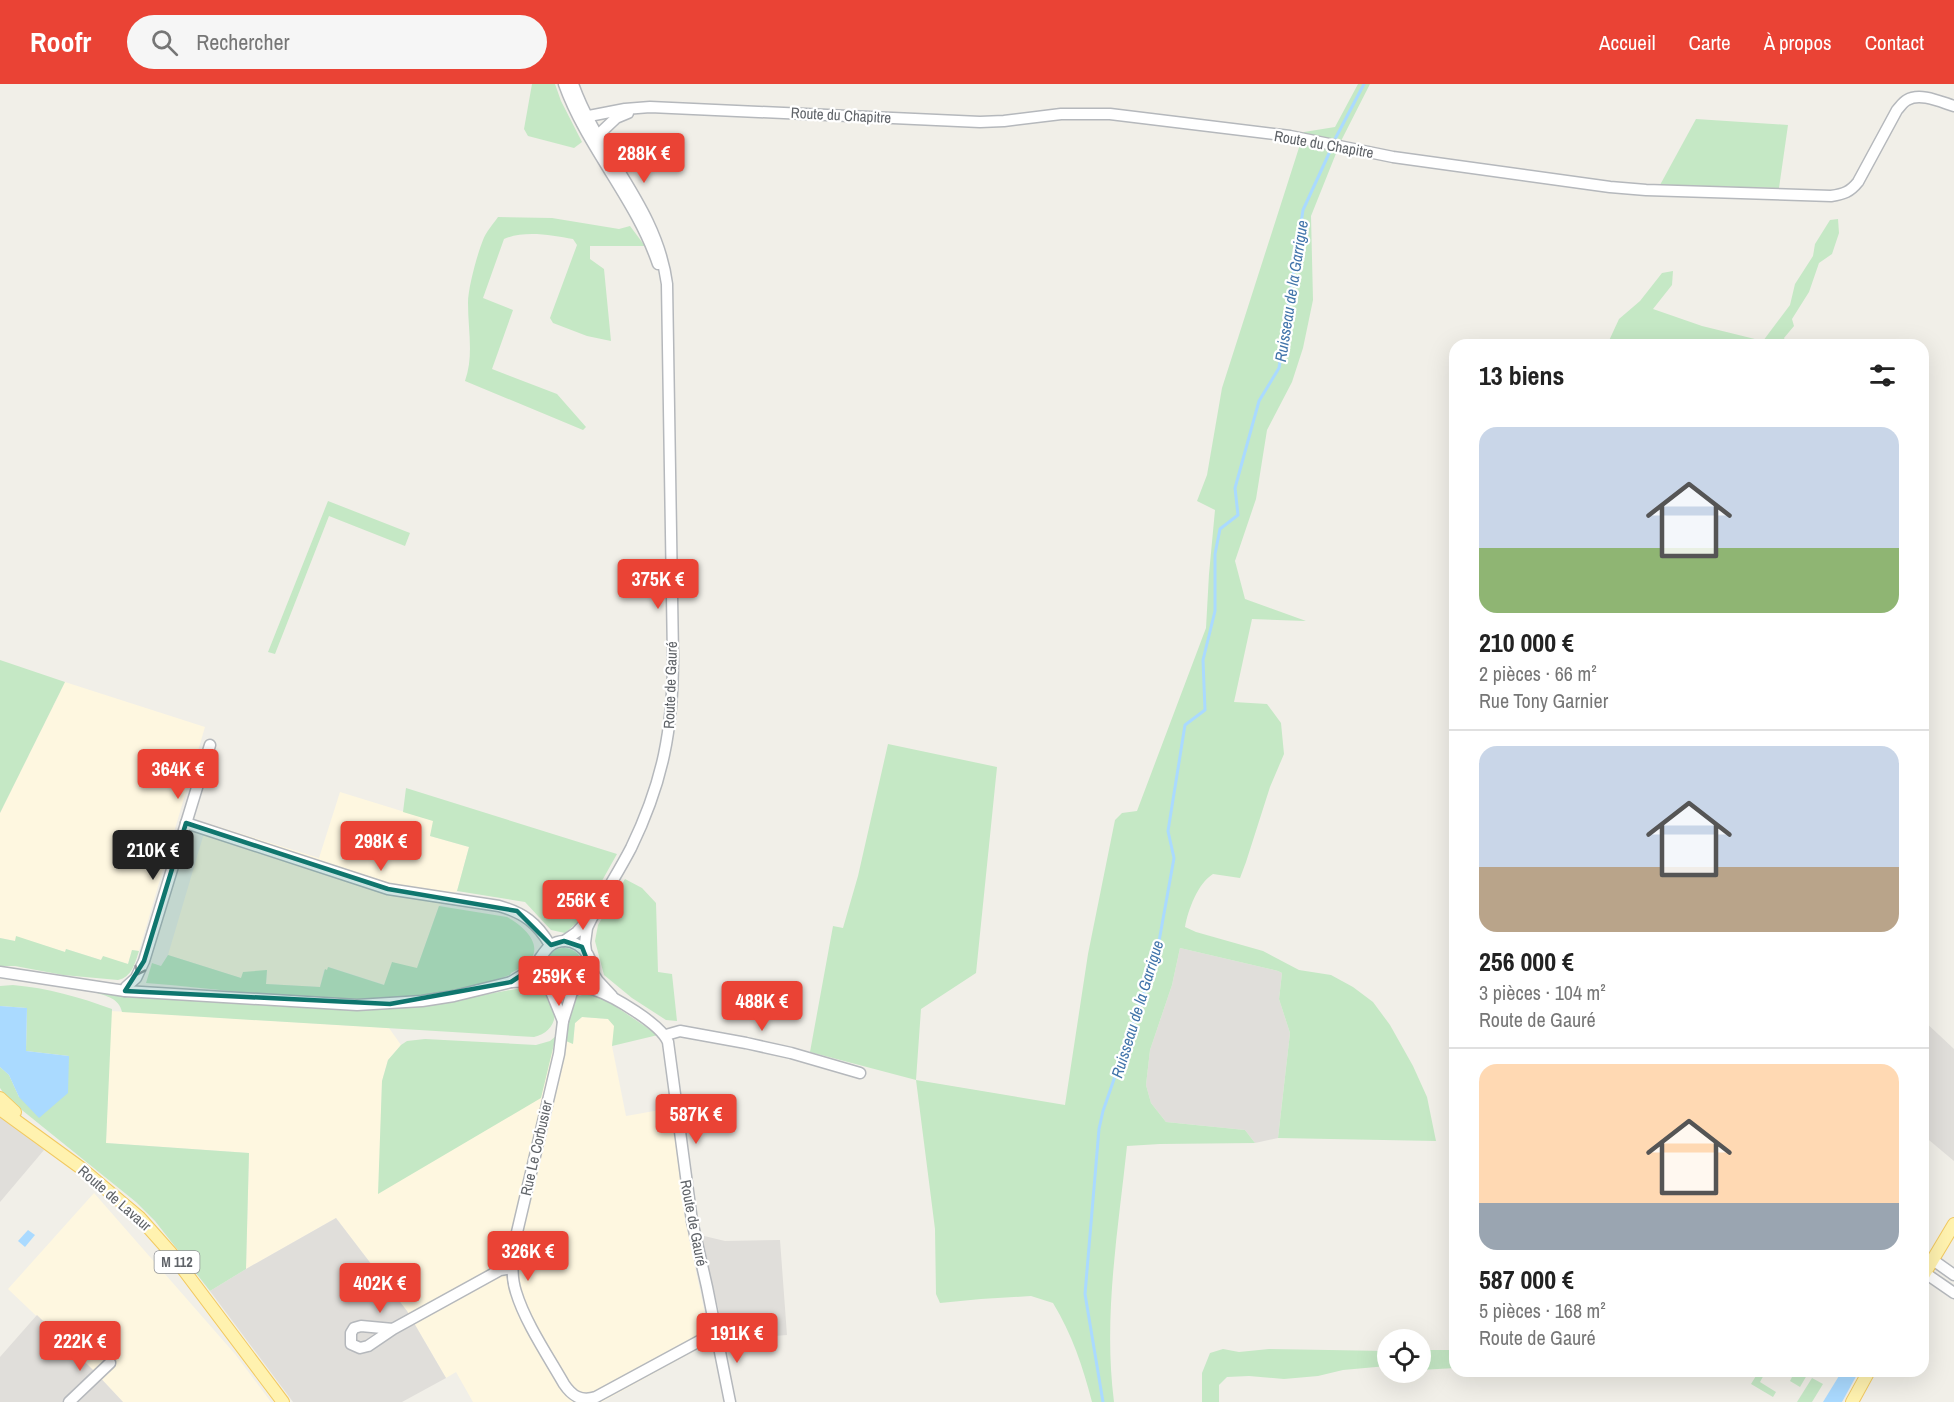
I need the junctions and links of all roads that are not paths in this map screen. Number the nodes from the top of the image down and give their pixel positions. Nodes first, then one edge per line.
1 (564, 84) edge
2 (573, 84) edge
3 (1954, 106) edge
4 (639, 108) junction
5 (584, 120) junction
6 (593, 136) junction
7 (210, 745) dead end
8 (186, 823) junction
9 (594, 914) junction
10 (564, 941) junction
11 (550, 945) junction
12 (586, 952) junction
13 (540, 959) junction
14 (591, 970) junction
15 (3, 974) edge
16 (511, 982) junction
17 (548, 987) junction
18 (576, 990) junction
19 (125, 991) junction
20 (614, 998) junction
21 (563, 1021) junction
22 (666, 1035) junction
23 (860, 1073) dead end
24 (0, 1098) edge
25 (0, 1109) edge
26 (49, 1143) junction
27 (1954, 1224) edge
28 (1929, 1263) edge
29 (1929, 1267) edge
30 (512, 1268) junction
31 (1929, 1268) edge
32 (1954, 1275) edge
33 (1954, 1293) edge
34 (393, 1329) dead end
35 (716, 1332) junction
36 (110, 1363) dead end
37 (1866, 1377) edge
38 (580, 1401) edge
39 (69, 1402) edge
40 (283, 1402) edge
41 (730, 1402) edge
42 (1852, 1402) edge

1 - 5 street, Route de Gauré
2 - 5 street, Route de Gauré
3 - 4 street, Route du Chapitre
4 - 5 street, Route du Chapitre
4 - 6 street, Route du Chapitre
5 - 6 street, Route de Gauré
6 - 9 street, Route de Gauré
7 - 8 street
8 - 11 street
8 -> 19 street
9 - 10 street, Route de Gauré
9 - 12 street, Route de Gauré
10 - 11 street
10 - 12 street
11 - 13 street
12 - 14 street
13 - 16 street
13 - 17 street
14 - 18 street
14 - 20 street
15 - 19 street
16 - 17 street
16 - 19 street
17 - 18 street
17 - 21 street, Rue Le Corbusier
18 - 20 street
18 - 21 street, Rue Le Corbusier
20 - 22 street
21 - 30 street, Rue Le Corbusier
22 - 23 street
22 - 35 street, Route de Gauré
24 - 26 main road, Route de Lavaur / M 112
25 - 26 main road, Route de Lavaur / M 112
26 - 40 main road, Route de Lavaur / M 112
27 - 28 main road
29 - 32 street
30 - 34 street
30 - 38 street, Rue Le Corbusier
31 - 33 street
35 - 38 street, Rue Le Corbusier
35 - 41 street, Route de Gauré
36 - 39 street
37 - 42 main road

